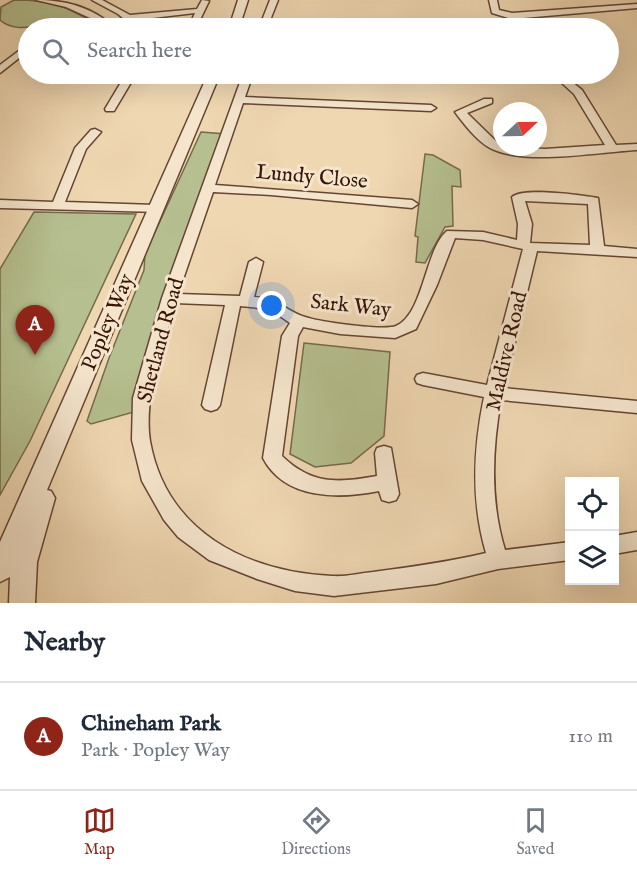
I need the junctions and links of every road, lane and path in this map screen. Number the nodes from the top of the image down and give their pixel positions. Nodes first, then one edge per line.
1 (40, 0) edge
2 (115, 0) edge
3 (243, 0) edge
4 (274, 0) edge
5 (493, 0) edge
6 (205, 1) edge
7 (101, 2) edge
8 (637, 6) edge
9 (199, 11) junction
10 (96, 18) edge
11 (130, 18) joint
12 (196, 18) edge
13 (237, 18) edge
14 (267, 18) edge
15 (18, 55) edge
16 (0, 70) edge
17 (125, 84) edge
18 (210, 84) edge
19 (244, 84) edge
20 (569, 84) edge
21 (238, 100) junction
22 (488, 101) dead end
23 (436, 108) dead end
24 (110, 109) dead end
25 (95, 132) dead end
26 (612, 147) junction
27 (637, 147) edge
28 (208, 188) junction
29 (413, 203) dead end
30 (0, 204) edge
31 (58, 205) junction
32 (155, 209) junction
33 (527, 245) junction
34 (597, 249) junction
35 (637, 253) edge
36 (256, 262) dead end
37 (170, 298) junction
38 (239, 301) junction
39 (292, 317) junction
40 (423, 379) dead end
41 (494, 393) junction
42 (211, 405) dead end
43 (637, 406) edge
44 (384, 453) dead end
45 (46, 464) junction
46 (637, 541) edge
47 (619, 544) edge
48 (565, 552) edge
49 (498, 560) junction
50 (0, 571) edge
51 (22, 603) edge

1 - 10 street
2 - 7 street
3 - 13 street
4 - 14 street
5 - 8 street
6 - 9 street
7 - 11 street
9 - 11 street
9 - 12 street
15 - 16 street
17 - 24 street
18 - 32 street, Popley Way
19 - 21 street, Shetland Road
20 - 26 street
21 - 23 street
21 - 28 street, Shetland Road
22 - 26 street
25 - 31 street
26 - 27 street
28 - 29 street, Lundy Close
28 - 37 street, Shetland Road
30 - 31 street
31 - 32 street
32 - 45 street, Popley Way
33 - 34 street
33 - 34 street, Maldive Road
33 - 39 street, Sark Way
33 - 41 street, Maldive Road
34 - 35 street
36 - 38 street
37 - 38 street
37 - 49 street, Shetland Road
38 - 39 street
38 - 42 street
39 - 44 street
40 - 41 street
41 - 43 street
41 - 49 street, Maldive Road
45 - 50 street, Popley Way
45 - 51 street
46 - 47 street
48 - 49 street, Shetland Road

